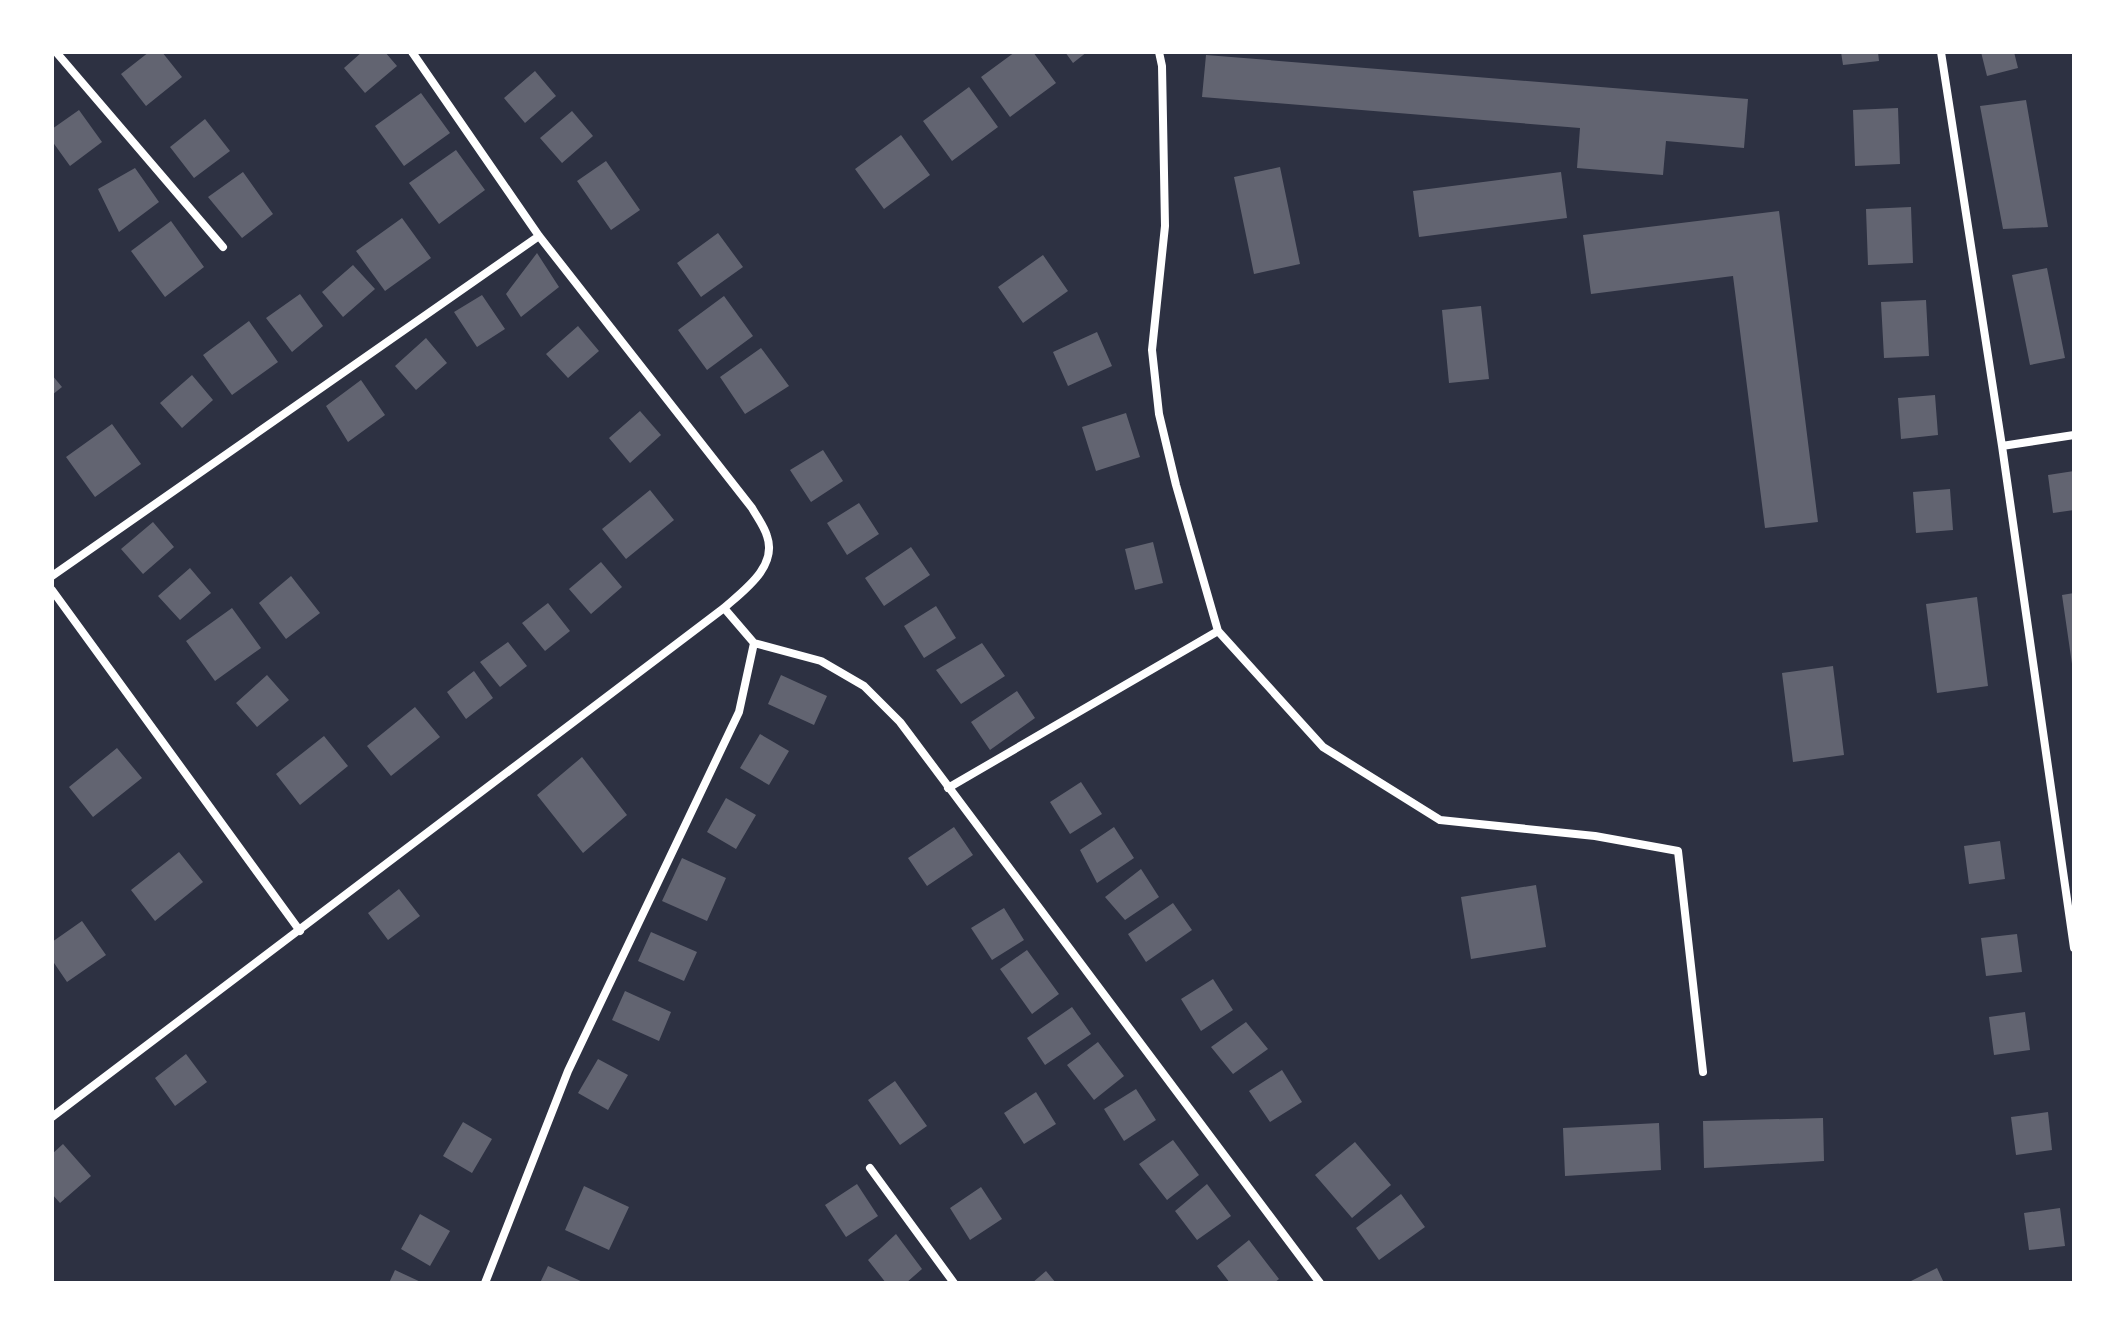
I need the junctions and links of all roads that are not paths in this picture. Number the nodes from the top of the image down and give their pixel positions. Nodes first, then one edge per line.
1 (56, 52) edge
2 (412, 52) edge
3 (1159, 52) edge
4 (1941, 52) edge
5 (539, 236) junction
6 (223, 247) dead end
7 (2074, 435) edge
8 (2002, 446) junction
9 (52, 576) edge
10 (52, 590) edge
11 (724, 608) junction
12 (1218, 631) junction
13 (754, 643) junction
14 (948, 788) junction
15 (300, 931) junction
16 (2074, 948) edge
17 (1703, 1072) dead end
18 (52, 1117) edge
19 (870, 1168) dead end
20 (485, 1283) edge
21 (954, 1283) edge
22 (1320, 1283) edge

1 - 6 street
2 - 5 street
3 - 12 street
4 - 8 street
5 - 9 street
5 - 11 street
7 - 8 street
8 - 16 street
10 - 15 street
11 - 13 street
11 - 15 street
12 - 14 street
12 - 17 street
13 - 14 street
13 - 20 street
14 - 22 street
15 - 18 street
19 - 21 street

